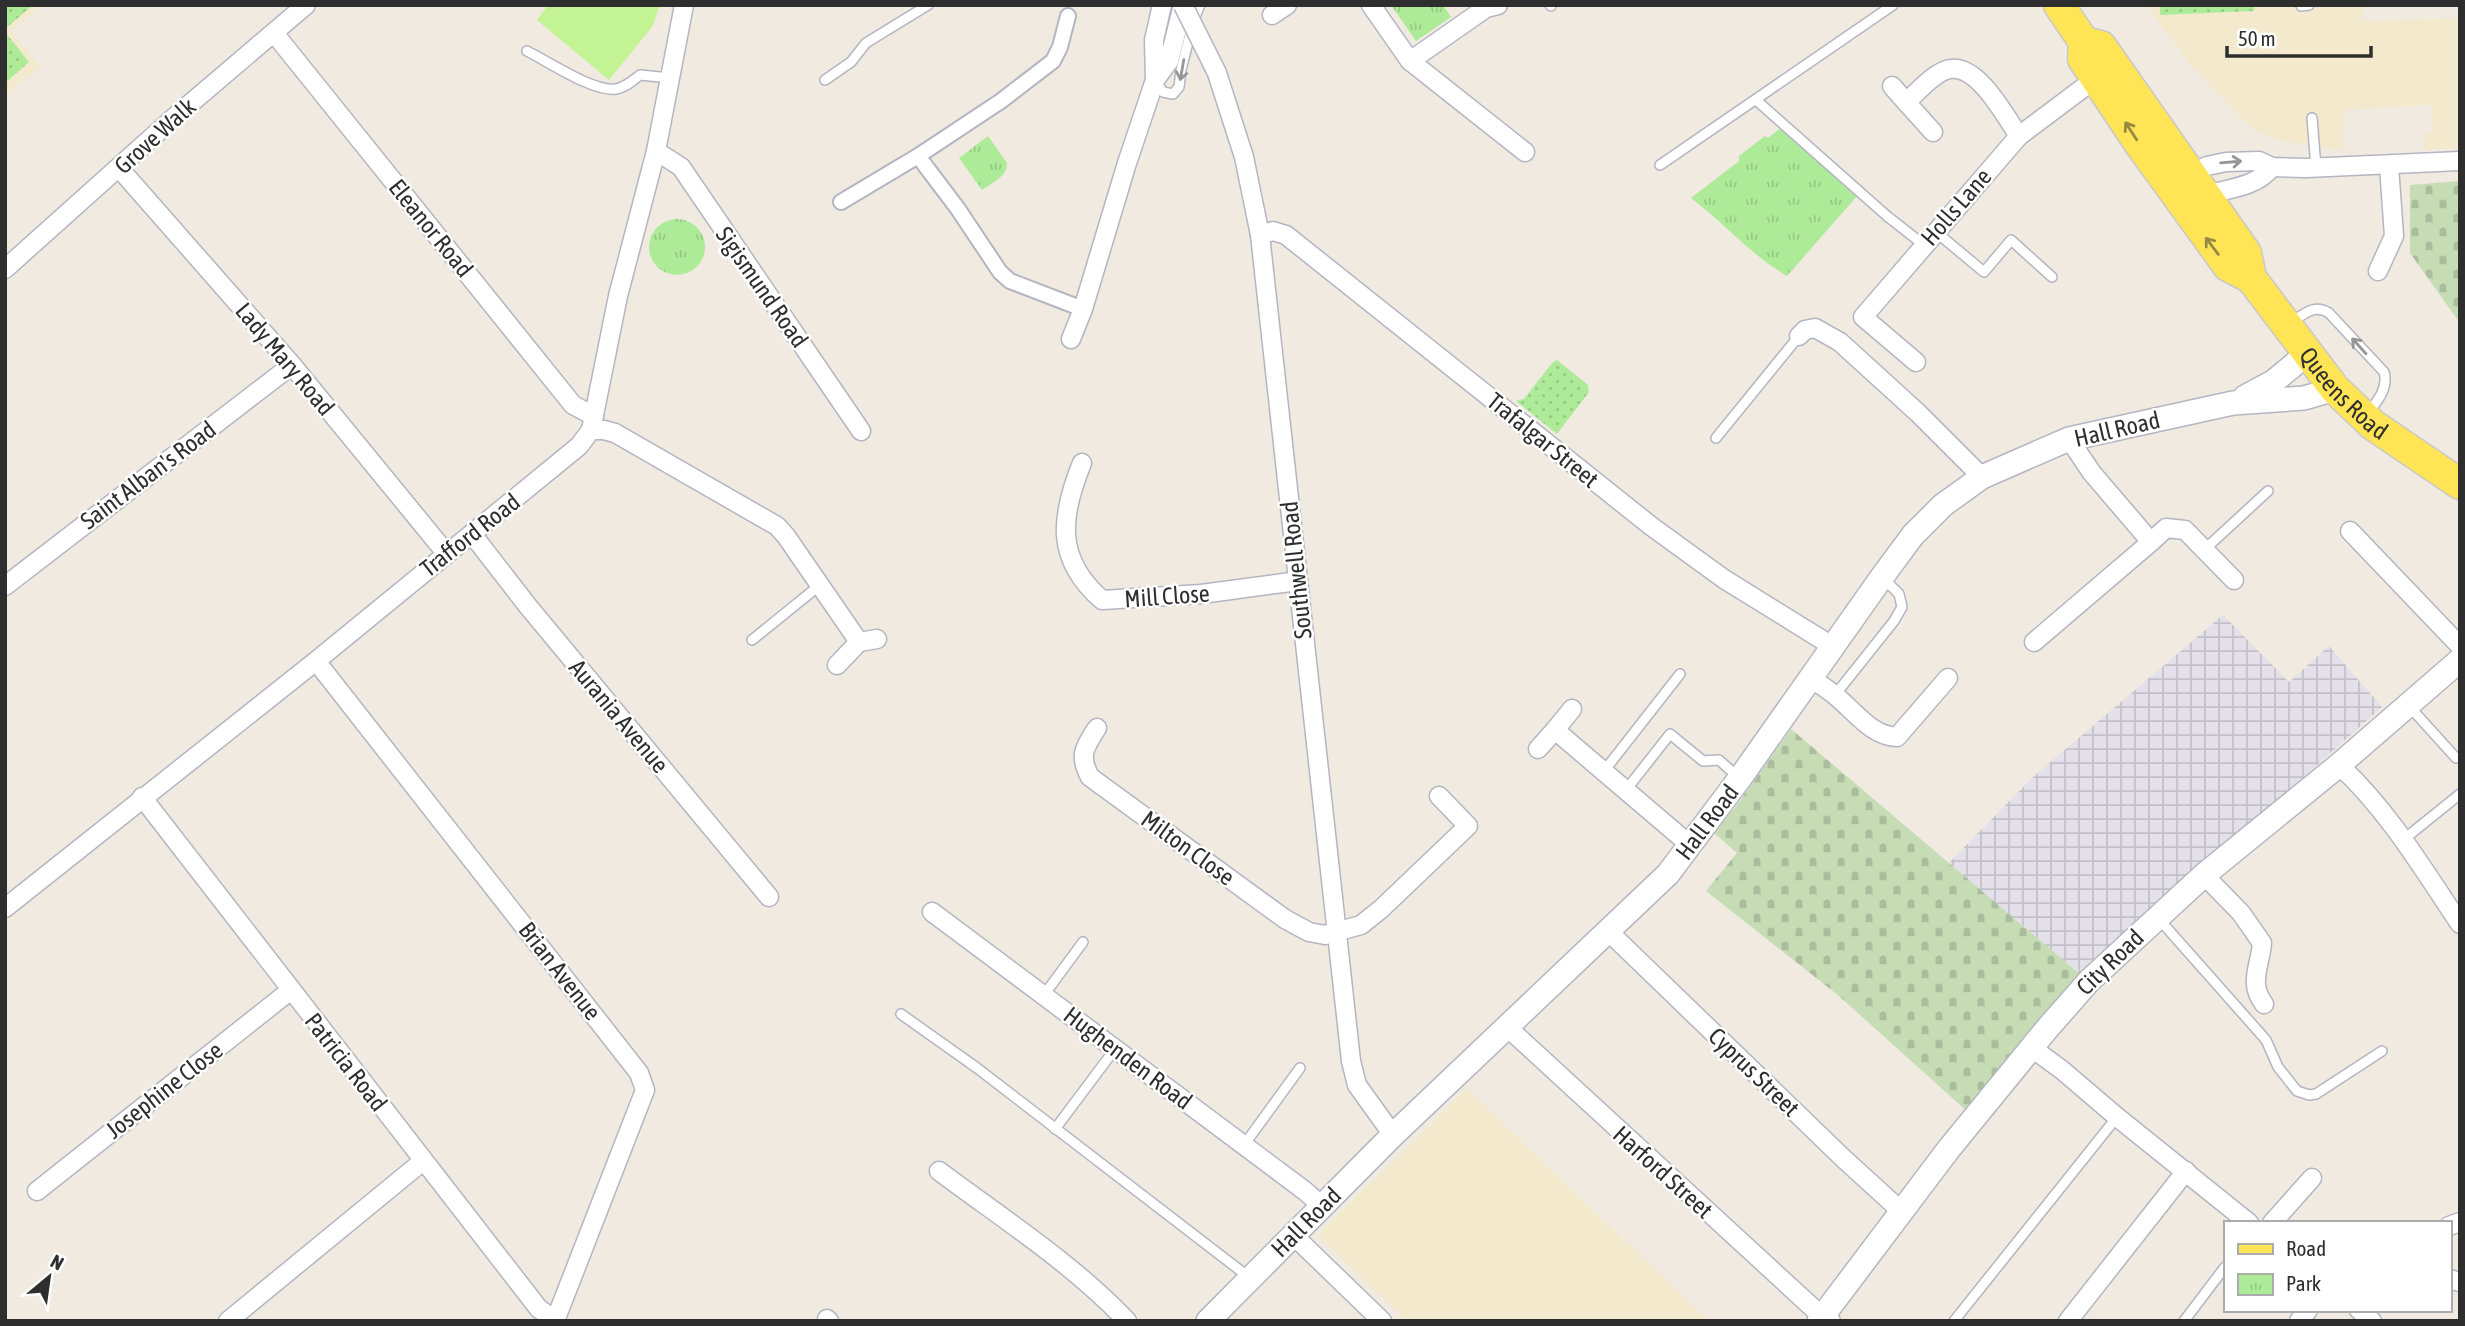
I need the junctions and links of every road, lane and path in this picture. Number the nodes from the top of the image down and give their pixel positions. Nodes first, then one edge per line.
1 (306, 5) edge
2 (684, 5) edge
3 (928, 5) edge
4 (1162, 5) edge
5 (1183, 5) edge
6 (1200, 5) edge
7 (1371, 5) edge
8 (1498, 5) edge
9 (1894, 5) edge
10 (2059, 5) edge
11 (2309, 5) edge
12 (2301, 6) edge
13 (1068, 16) dead end
14 (274, 33) junction
15 (527, 51) dead end
16 (1409, 61) junction
17 (2105, 71) junction
18 (670, 78) junction
19 (825, 80) dead end
20 (1155, 80) junction
21 (1892, 86) dead end
22 (1756, 100) junction
23 (1906, 102) junction
24 (2312, 118) dead end
25 (1933, 132) dead end
26 (2019, 136) junction
27 (656, 151) junction
28 (1525, 152) dead end
29 (918, 156) junction
30 (2460, 161) edge
31 (1660, 165) dead end
32 (2389, 166) junction
33 (2272, 167) junction
34 (120, 168) junction
35 (2316, 168) junction
36 (2188, 190) junction
37 (841, 202) dead end
38 (1260, 235) junction
39 (1929, 238) junction
40 (5, 269) edge
41 (2378, 271) dead end
42 (2052, 276) dead end
43 (1083, 309) junction
44 (2288, 324) junction
45 (1799, 336) joint
46 (1071, 339) dead end
47 (2308, 354) junction
48 (1916, 362) dead end
49 (292, 365) junction
50 (2335, 389) junction
51 (2232, 403) junction
52 (2365, 416) junction
53 (593, 423) junction
54 (861, 431) dead end
55 (1716, 438) dead end
56 (2069, 439) junction
57 (1082, 463) dead end
58 (1982, 477) junction
59 (2460, 484) edge
60 (2269, 491) dead end
61 (2350, 531) dead end
62 (472, 534) junction
63 (2151, 541) junction
64 (2204, 550) junction
65 (446, 553) junction
66 (1882, 577) junction
67 (2234, 580) dead end
68 (1298, 581) junction
69 (820, 585) junction
70 (5, 586) edge
71 (752, 640) dead end
72 (2034, 642) dead end
73 (1832, 646) junction
74 (2460, 646) edge
75 (2460, 660) edge
76 (316, 661) junction
77 (836, 665) dead end
78 (1680, 674) dead end
79 (1809, 677) junction
80 (1948, 678) dead end
81 (1835, 695) junction
82 (2408, 705) junction
83 (1572, 709) dead end
84 (1097, 728) dead end
85 (1555, 730) junction
86 (1538, 749) dead end
87 (2456, 758) dead end
88 (2339, 765) junction
89 (1604, 771) junction
90 (1740, 778) junction
91 (1626, 790) junction
92 (2460, 794) edge
93 (1439, 796) dead end
94 (142, 797) junction
95 (2403, 840) junction
96 (1690, 845) junction
97 (2204, 875) junction
98 (769, 897) dead end
99 (5, 908) edge
100 (932, 912) dead end
101 (2157, 917) junction
102 (2460, 924) edge
103 (1609, 932) junction
104 (1337, 933) junction
105 (1083, 942) dead end
106 (291, 990) junction
107 (1044, 995) junction
108 (2264, 1003) dead end
109 (901, 1014) dead end
110 (1506, 1027) junction
111 (2032, 1048) junction
112 (1115, 1049) junction
113 (2382, 1051) dead end
114 (1300, 1068) dead end
115 (2117, 1117) junction
116 (1055, 1129) junction
117 (1393, 1135) junction
118 (1244, 1145) junction
119 (423, 1161) junction
120 (939, 1171) dead end
121 (2186, 1171) junction
122 (2312, 1178) dead end
123 (37, 1191) dead end
124 (1322, 1206) junction
125 (1900, 1210) junction
126 (2247, 1221) edge
127 (2274, 1221) edge
128 (1293, 1235) junction
129 (2224, 1268) edge
130 (1250, 1278) junction
131 (1824, 1319) edge
132 (556, 1320) edge
133 (228, 1321) edge
134 (1127, 1321) edge
135 (1208, 1321) edge
136 (1382, 1321) edge
137 (1954, 1321) edge
138 (2068, 1321) edge
139 (2184, 1321) edge

1 - 14 street, Grove Walk
2 - 18 street
3 - 19 lane
4 - 20 street
5 - 20 street
5 - 38 street, Southwell Road, bridge
6 -> 20 lane
7 - 16 street
8 - 16 street
9 - 22 lane
10 - 17 main road, Queens Road
11 - 12 lane
13 - 29 street
14 - 34 street, Grove Walk
14 - 53 street, Eleanor Road
15 - 18 lane
16 - 28 street
17 - 26 street, Holls Lane
17 - 36 main road, Queens Road
18 - 27 street
20 - 43 street
21 - 23 street
22 - 31 lane
22 - 39 lane
23 - 25 street
23 - 26 street
24 - 35 lane
26 - 39 street, Holls Lane
27 - 53 street
27 - 54 street, Sigismund Road
29 - 37 street
29 - 43 street
30 - 32 street
32 - 35 street
32 - 41 street
33 - 35 street
33 - 36 street
36 -> 33 street
34 - 40 street, Grove Walk
34 - 49 street, Lady Mary Road
36 - 44 main road, Queens Road
38 - 68 street, Southwell Road
38 - 73 street, Trafalgar Street
39 - 42 lane
39 - 48 street, Holls Lane
43 - 46 street
44 - 47 main road, Queens Road
52 -> 44 lane
45 - 55 lane
45 - 58 street
47 - 50 main road, Queens Road
47 - 51 street, Hall Road
49 - 65 street, Lady Mary Road
49 - 70 street, Saint Alban's Road
50 - 51 street, Hall Road
50 - 52 main road, Queens Road
51 - 56 street, Hall Road
52 - 59 main road, Queens Road
53 - 62 street, Trafford Road
53 - 69 street, Eleanor Road
56 - 58 street, Hall Road
56 - 63 street
57 - 68 street, Mill Close
58 - 66 street, Hall Road
60 - 64 lane
61 - 74 street
62 - 65 street, Trafford Road
62 - 98 street, Aurania Avenue
63 - 64 street
63 - 72 street
64 - 67 street
65 - 76 street, Trafford Road
66 - 73 street, Hall Road
66 - 81 lane
68 - 104 street, Southwell Road
69 - 71 lane
69 - 77 street, Eleanor Road
73 - 79 street, Hall Road
75 - 82 street, City Road
76 - 94 street, Trafford Road
76 - 132 street, Brian Avenue
78 - 89 lane
79 - 81 street
79 - 90 street, Hall Road
80 - 81 street
82 - 87 lane
82 - 88 street, City Road
83 - 85 street
84 - 104 street, Milton Close
85 - 86 street
85 - 89 street
88 - 95 street
88 - 97 street, City Road
89 - 91 street
90 - 91 lane
90 - 96 street, Hall Road
91 - 96 street
92 - 95 lane
93 - 104 street
94 - 99 street, Trafford Road
94 - 106 street, Patricia Road
95 - 102 street
96 - 103 street, Hall Road
97 - 101 street, City Road
97 - 108 street
100 - 107 street, Hughenden Road
101 - 111 street, City Road
101 - 113 lane
103 - 110 street, Hall Road
103 - 125 street, Cyprus Street
104 - 117 street, Southwell Road
105 - 107 lane
106 - 119 street, Patricia Road
106 - 123 street, Josephine Close
107 - 112 street, Hughenden Road
109 - 116 lane
110 - 117 street, Hall Road
110 - 131 street, Harford Street
111 - 115 street
111 - 125 street, City Road
112 - 116 lane
112 - 118 street, Hughenden Road
114 - 118 lane
115 - 121 street
115 - 137 lane
116 - 130 lane
117 - 124 street, Hall Road
118 - 124 street, Hughenden Road
119 - 132 street, Patricia Road
119 - 133 street
120 - 134 street
121 - 126 street
121 - 138 street
122 - 127 street
124 - 128 street, Hall Road
125 - 131 street, City Road
128 - 130 street, Hall Road
128 - 136 street
129 - 139 lane
130 - 135 street, Hall Road

